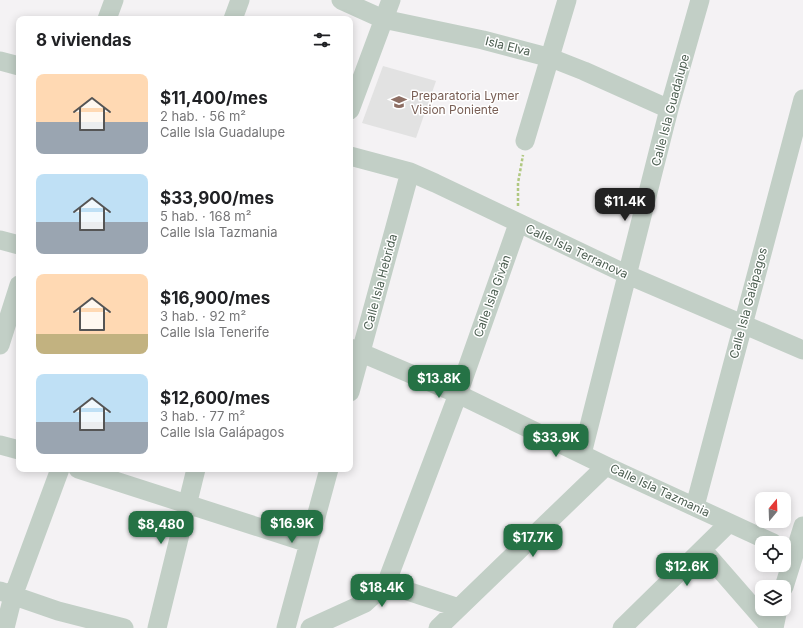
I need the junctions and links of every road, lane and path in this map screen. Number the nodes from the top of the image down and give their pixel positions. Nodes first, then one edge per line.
1 (114, 0) edge
2 (240, 0) edge
3 (341, 0) edge
4 (391, 0) edge
5 (567, 0) edge
6 (700, 0) edge
7 (108, 16) edge
8 (234, 16) edge
9 (383, 19) junction
10 (551, 58) junction
11 (0, 61) edge
12 (16, 65) edge
13 (803, 99) edge
14 (353, 102) edge
15 (669, 109) junction
16 (525, 141) joint
17 (353, 157) edge
18 (410, 172) junction
19 (518, 224) junction
20 (0, 240) edge
21 (16, 244) edge
22 (628, 275) junction
23 (16, 294) edge
24 (742, 324) junction
25 (0, 345) edge
26 (356, 350) edge
27 (803, 350) edge
28 (353, 371) edge
29 (458, 394) junction
30 (0, 445) edge
31 (16, 449) edge
32 (582, 454) junction
33 (606, 466) junction
34 (59, 472) edge
35 (87, 472) edge
36 (195, 472) edge
37 (328, 472) edge
38 (186, 505) junction
39 (695, 506) junction
40 (729, 522) junction
41 (803, 526) edge
42 (758, 536) edge
43 (308, 543) junction
44 (703, 550) junction
45 (794, 553) edge
46 (786, 580) edge
47 (386, 584) junction
48 (6, 594) edge
49 (459, 608) junction
50 (776, 616) edge
51 (5, 628) edge
52 (124, 628) edge
53 (157, 628) edge
54 (286, 628) edge
55 (310, 628) edge
56 (438, 628) edge
57 (622, 628) edge
58 (772, 628) edge

1 - 7 street
2 - 8 street
3 - 9 street, Isla Elva
4 - 9 street
5 - 10 street
6 - 15 street, Calle Isla Guadalupe
9 - 10 street, Isla Elva
9 - 14 street
10 - 15 street, Isla Elva
10 - 16 street
11 - 12 street
13 - 24 street, Calle Isla Galápagos
15 - 22 street, Calle Isla Guadalupe
16 - 19 path
17 - 18 street, Calle Isla Terranova
18 - 19 street, Calle Isla Terranova
18 - 26 street, Calle Isla Hebrida
19 - 22 street, Calle Isla Terranova
19 - 29 street, Calle Isla Giván
20 - 21 street
22 - 24 street, Calle Isla Terranova
22 - 32 street, Calle Isla Guadalupe
23 - 25 street
24 - 27 street, Calle Isla Terranova
24 - 39 street, Calle Isla Galápagos
26 - 28 street, Calle Isla Hebrida
26 - 29 street, Calle Isla Tazmania
29 - 32 street, Calle Isla Tazmania
29 - 47 street, Calle Isla Giván
30 - 31 street
32 - 33 street, Calle Isla Tazmania
33 - 39 street, Calle Isla Tazmania
33 - 49 street
34 - 48 street
35 - 38 street
36 - 38 street
37 - 43 street
38 - 43 street
38 - 53 street
39 - 40 street, Calle Isla Tazmania
40 - 42 street, Calle Isla Tazmania
40 - 44 street
41 - 45 street
43 - 54 street
44 - 57 street
44 - 58 street
45 - 46 street
47 - 49 street
47 - 55 street
48 - 51 street
48 - 52 street
49 - 56 street
50 - 58 street

